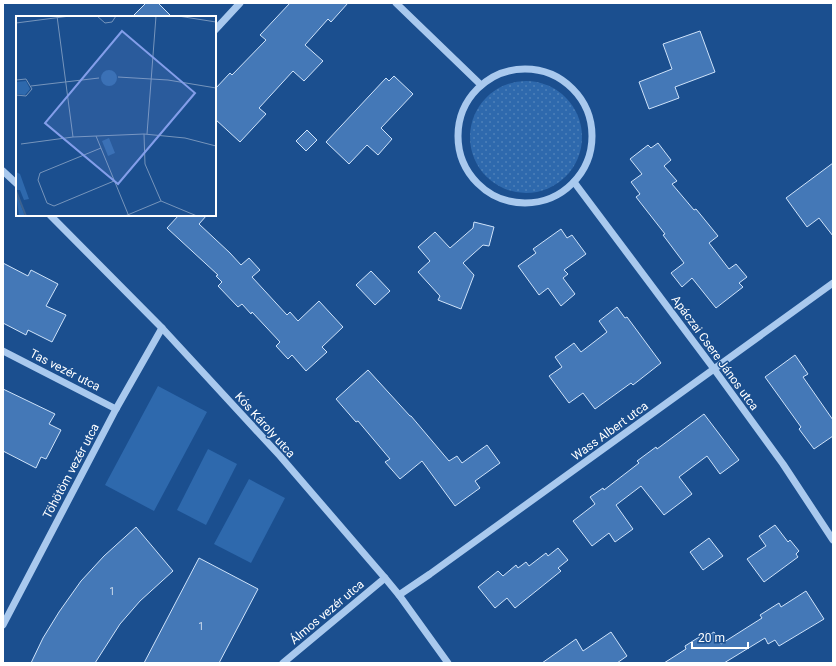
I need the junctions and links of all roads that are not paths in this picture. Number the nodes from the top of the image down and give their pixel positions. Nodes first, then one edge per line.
1 (240, 3) edge
2 (396, 3) edge
3 (216, 29) edge
4 (481, 85) junction
5 (3, 171) edge
6 (574, 182) junction
7 (16, 183) edge
8 (51, 216) edge
9 (833, 283) edge
10 (162, 328) junction
11 (3, 350) edge
12 (714, 369) junction
13 (116, 409) junction
14 (833, 540) edge
15 (385, 578) junction
16 (399, 595) junction
17 (3, 625) edge
18 (283, 663) edge
19 (448, 663) edge

1 - 3 street
2 - 4 street
4 - 6 street
4 - 6 street
5 - 7 street
6 - 12 street, Apáczai Csere János utca
8 - 10 street, Kós Károly utca
9 - 12 street, Wass Albert utca
10 - 13 street, Töhötöm vezér utca
10 - 15 street, Kós Károly utca
11 - 13 street, Tas vezér utca
12 - 14 street, Apáczai Csere János utca
12 - 16 street, Wass Albert utca
13 - 17 street, Töhötöm vezér utca
15 - 16 street, Kós Károly utca
15 - 18 street, Álmos vezér utca
16 - 19 street, Kós Károly utca

